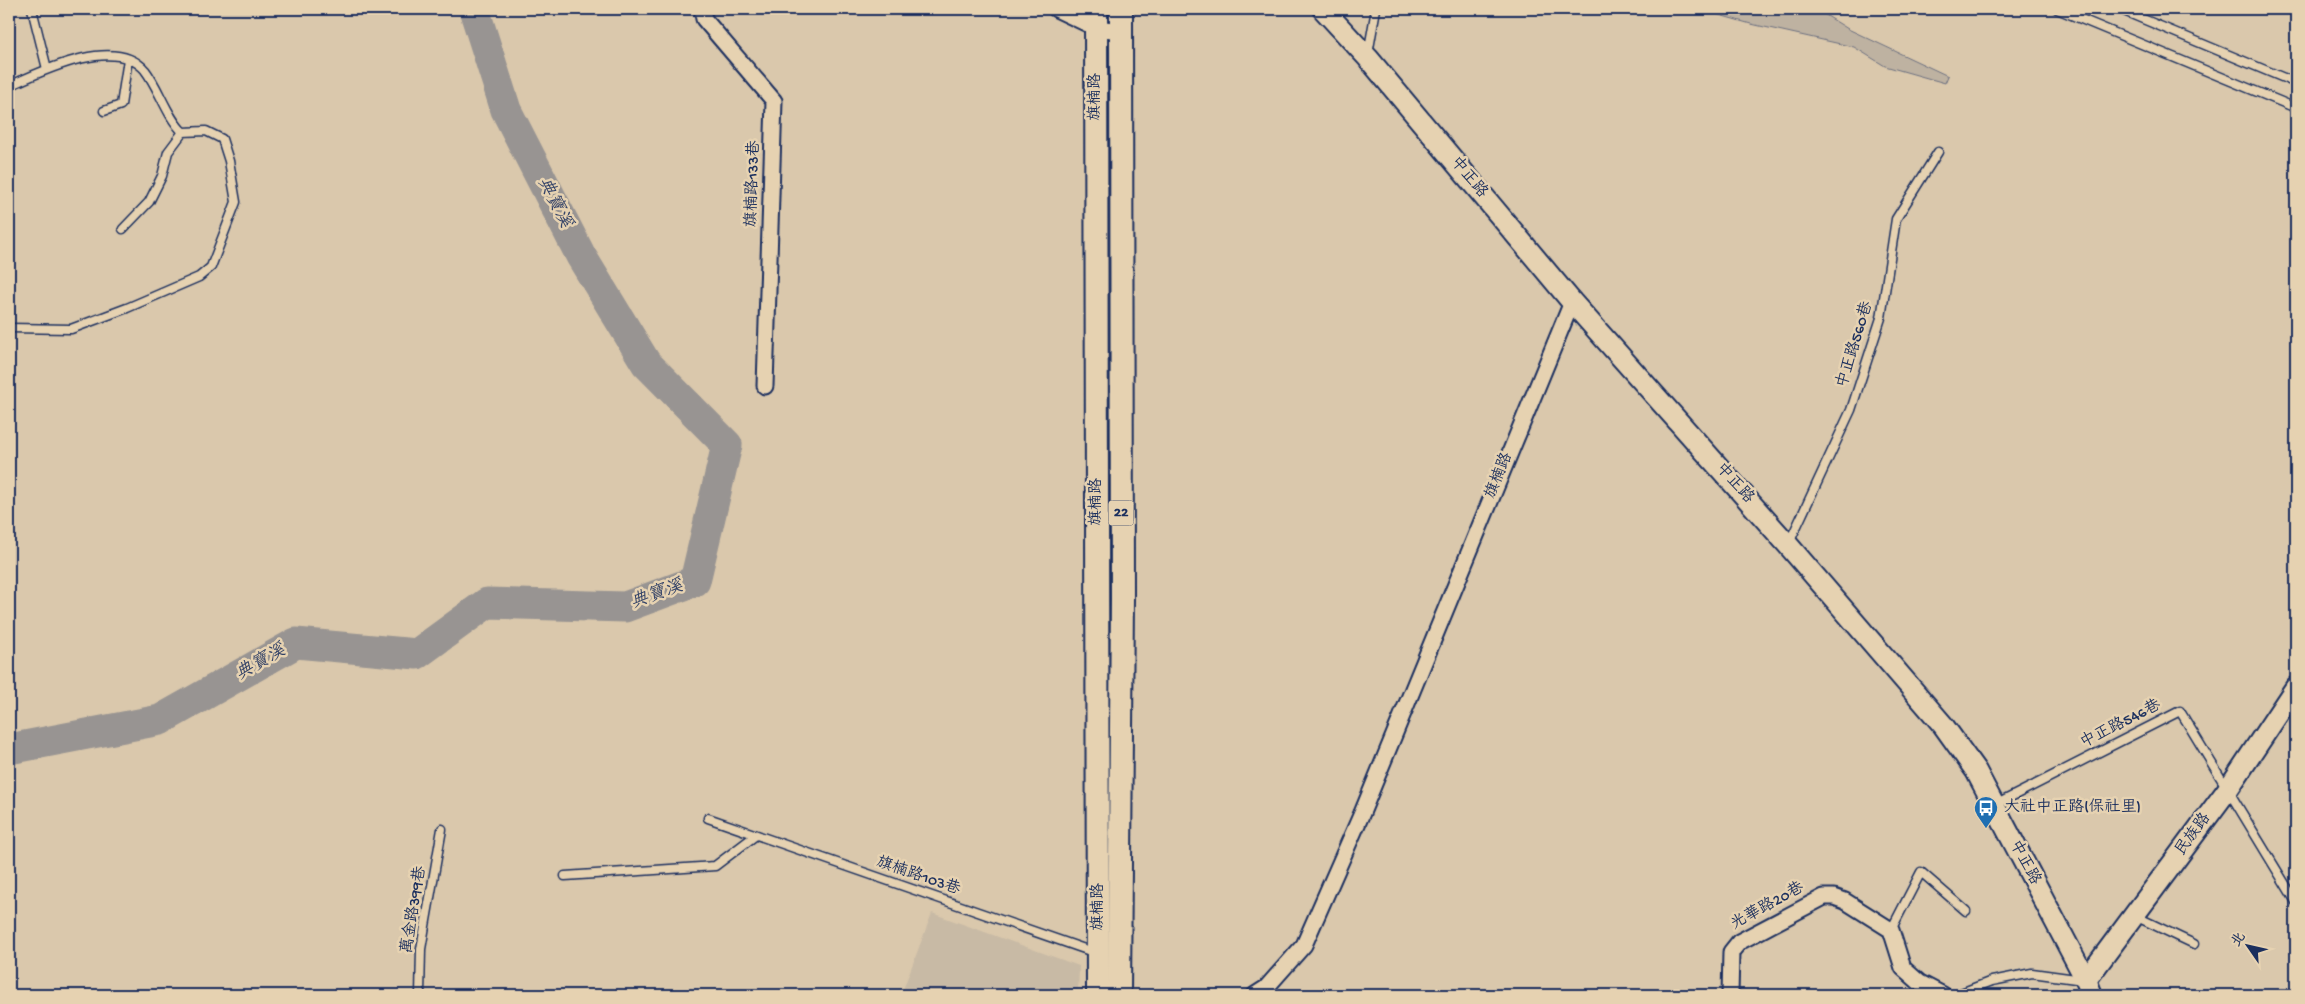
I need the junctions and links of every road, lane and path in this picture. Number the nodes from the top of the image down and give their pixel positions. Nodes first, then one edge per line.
1 (32, 9) edge
2 (702, 9) edge
3 (1056, 9) edge
4 (1121, 9) edge
5 (1323, 9) edge
6 (1376, 9) edge
7 (2057, 9) edge
8 (2119, 9) edge
9 (1096, 18) edge
10 (1121, 31) junction
11 (1368, 58) junction
12 (128, 59) junction
13 (47, 69) junction
14 (2296, 83) edge
15 (9, 86) edge
16 (2296, 108) edge
17 (104, 111) dead end
18 (183, 132) junction
19 (1938, 152) dead end
20 (123, 229) dead end
21 (1572, 302) junction
22 (9, 328) edge
23 (765, 386) dead end
24 (1788, 545) junction
25 (2296, 686) edge
26 (2228, 789) junction
27 (1994, 806) junction
28 (708, 818) dead end
29 (442, 829) dead end
30 (756, 835) junction
31 (565, 876) dead end
32 (2296, 902) edge
33 (1966, 911) dead end
34 (2135, 916) junction
35 (1890, 930) junction
36 (2194, 944) dead end
37 (1109, 957) junction
38 (2089, 988) edge
39 (420, 995) edge
40 (1098, 995) edge
41 (1119, 995) edge
42 (1255, 995) edge
43 (1730, 995) edge
44 (1943, 995) edge
45 (1956, 995) edge

1 - 13 lane
2 - 23 street, 旗楠路133巷
3 - 9 street
4 - 10 main road, 旗楠路 / 22
5 - 11 main road, 中正路
6 - 11 lane
7 - 16 lane
8 - 14 lane
9 - 10 street
9 - 37 main road, 旗楠路 / 22
10 - 37 main road, 旗楠路 / 22
11 - 21 main road, 中正路
12 - 13 lane
12 - 17 lane
12 - 18 lane
13 - 15 lane
18 - 20 lane
18 - 22 lane
19 - 24 lane, 中正路560巷
21 - 24 main road, 中正路
21 - 42 street, 旗楠路
24 - 27 main road, 中正路
25 - 26 main road, 民族路
26 - 27 lane, 中正路546巷
26 - 32 lane
26 - 34 main road, 民族路
27 - 38 main road, 中正路
28 - 30 lane, 旗楠路103巷
29 - 39 lane, 萬金路399巷
30 - 31 lane
30 - 37 lane, 旗楠路103巷
33 - 35 lane
34 - 36 lane
34 - 38 main road, 民族路
35 - 43 street, 光華路20巷
35 - 44 street
37 - 40 main road, 旗楠路 / 22
37 - 41 main road, 旗楠路 / 22
38 - 45 lane

